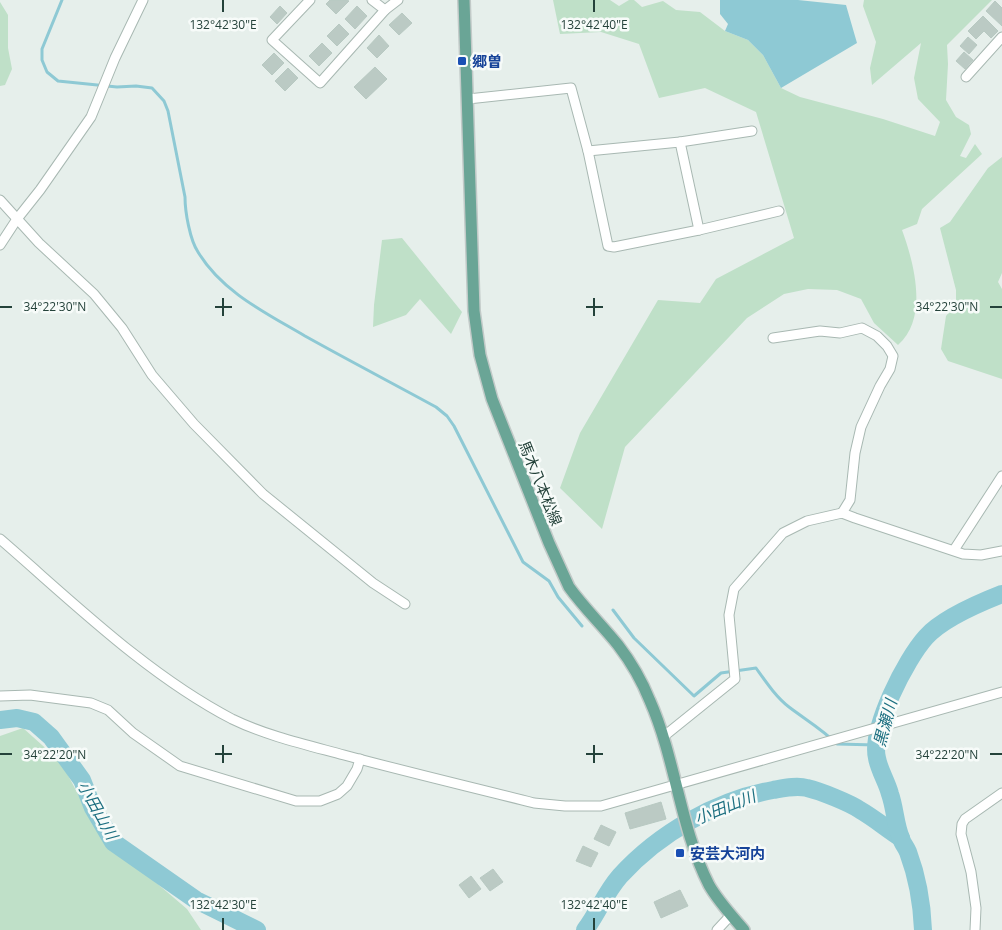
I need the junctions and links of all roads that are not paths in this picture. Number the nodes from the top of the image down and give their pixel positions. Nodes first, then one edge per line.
1 (143, 0) edge
2 (310, 0) edge
3 (372, 0) edge
4 (398, 0) edge
5 (464, 0) edge
6 (385, 10) junction
7 (1002, 38) edge
8 (966, 76) dead end
9 (468, 99) junction
10 (752, 131) dead end
11 (680, 142) junction
12 (588, 151) junction
13 (0, 200) edge
14 (779, 211) dead end
15 (17, 219) junction
16 (698, 230) junction
17 (0, 245) edge
18 (773, 338) dead end
19 (1002, 476) edge
20 (842, 513) junction
21 (0, 539) edge
22 (954, 550) junction
23 (1002, 551) edge
24 (405, 604) dead end
25 (1002, 692) edge
26 (0, 696) edge
27 (663, 737) junction
28 (360, 759) junction
29 (676, 784) junction
30 (1002, 793) edge
31 (731, 915) junction
32 (716, 930) edge
33 (744, 930) edge
34 (975, 930) edge

1 - 15 street
2 - 6 street
3 - 6 street
4 - 6 street
5 - 9 main road, 馬木八本松線
7 - 8 street
9 - 12 street
9 - 27 main road, 馬木八本松線
10 - 11 street
11 - 12 street
11 - 16 street
12 - 16 street
13 - 15 street
14 - 16 street
15 - 17 street
15 - 24 street
18 - 20 street
19 - 22 street
20 - 22 street
20 - 27 street
21 - 28 street
22 - 23 street
25 - 29 street
26 - 28 street
27 - 29 main road, 馬木八本松線
28 - 29 street
29 - 31 main road, 馬木八本松線
30 - 34 street
31 - 32 street
31 - 33 main road, 馬木八本松線

